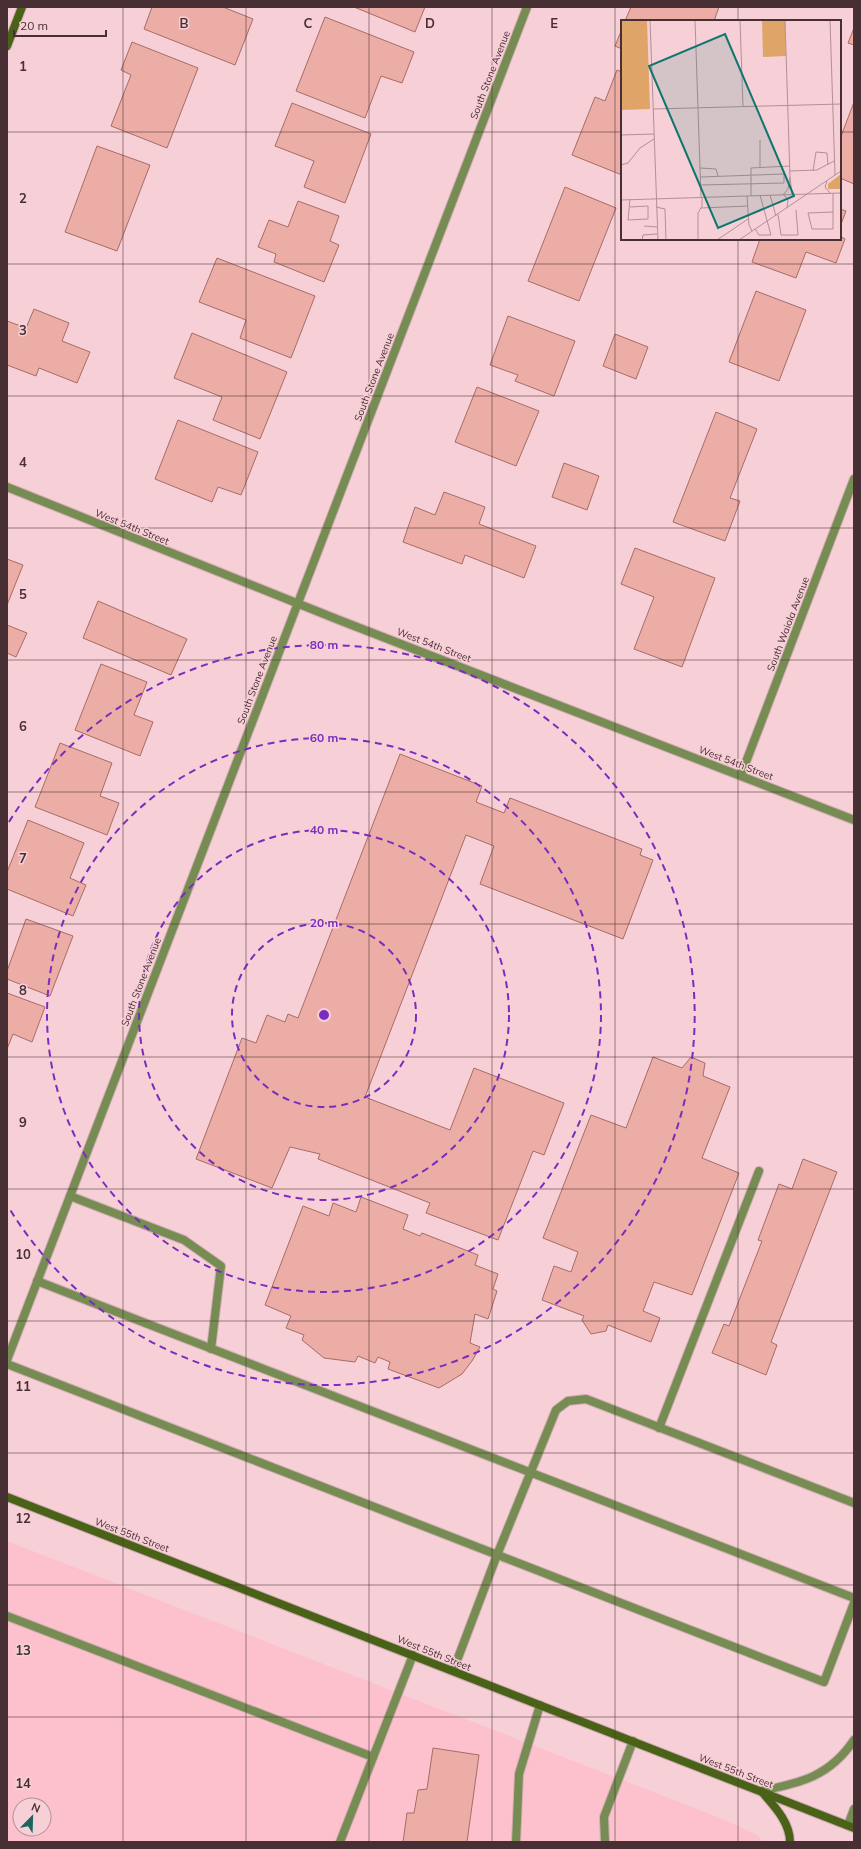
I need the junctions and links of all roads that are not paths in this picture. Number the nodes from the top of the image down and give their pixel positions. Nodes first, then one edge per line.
1 (22, 7) edge
2 (527, 7) edge
3 (7, 46) edge
4 (854, 480) edge
5 (7, 487) edge
6 (297, 603) junction
7 (741, 775) junction
8 (854, 820) edge
9 (759, 1171) dead end
10 (70, 1196) junction
11 (37, 1280) junction
12 (211, 1349) junction
13 (7, 1360) edge
14 (7, 1364) edge
15 (659, 1428) junction
16 (530, 1472) junction
17 (7, 1497) edge
18 (854, 1503) edge
19 (497, 1555) junction
20 (854, 1598) edge
21 (854, 1603) edge
22 (7, 1616) edge
23 (413, 1655) junction
24 (453, 1671) junction
25 (540, 1705) junction
26 (854, 1740) edge
27 (634, 1741) junction
28 (373, 1757) junction
29 (761, 1791) junction
30 (854, 1808) edge
31 (851, 1826) edge
32 (340, 1842) edge
33 (516, 1842) edge
34 (605, 1842) edge
35 (790, 1842) edge

1 - 3 main road
2 - 6 street, South Stone Avenue
4 - 7 street, South Waiola Avenue
5 - 6 street, West 54th Street
6 - 7 street, West 54th Street
6 - 10 street, South Stone Avenue
7 - 8 street, West 54th Street
9 - 15 street
10 - 11 street, South Stone Avenue
10 - 12 street
11 - 12 street
11 - 13 street, South Stone Avenue
12 - 16 street
14 - 19 street
15 - 16 street
15 - 18 street
16 - 19 street
16 - 20 street
17 - 23 main road, West 55th Street
19 - 21 street
19 - 24 street
22 - 28 street
23 - 24 main road, West 55th Street
23 - 28 street
24 - 25 main road, West 55th Street
25 - 27 main road, West 55th Street
25 - 33 street
26 - 29 street
27 - 29 main road, West 55th Street
27 - 34 street
28 - 32 street
29 - 31 main road, West 55th Street
29 - 35 main road
30 - 31 street

